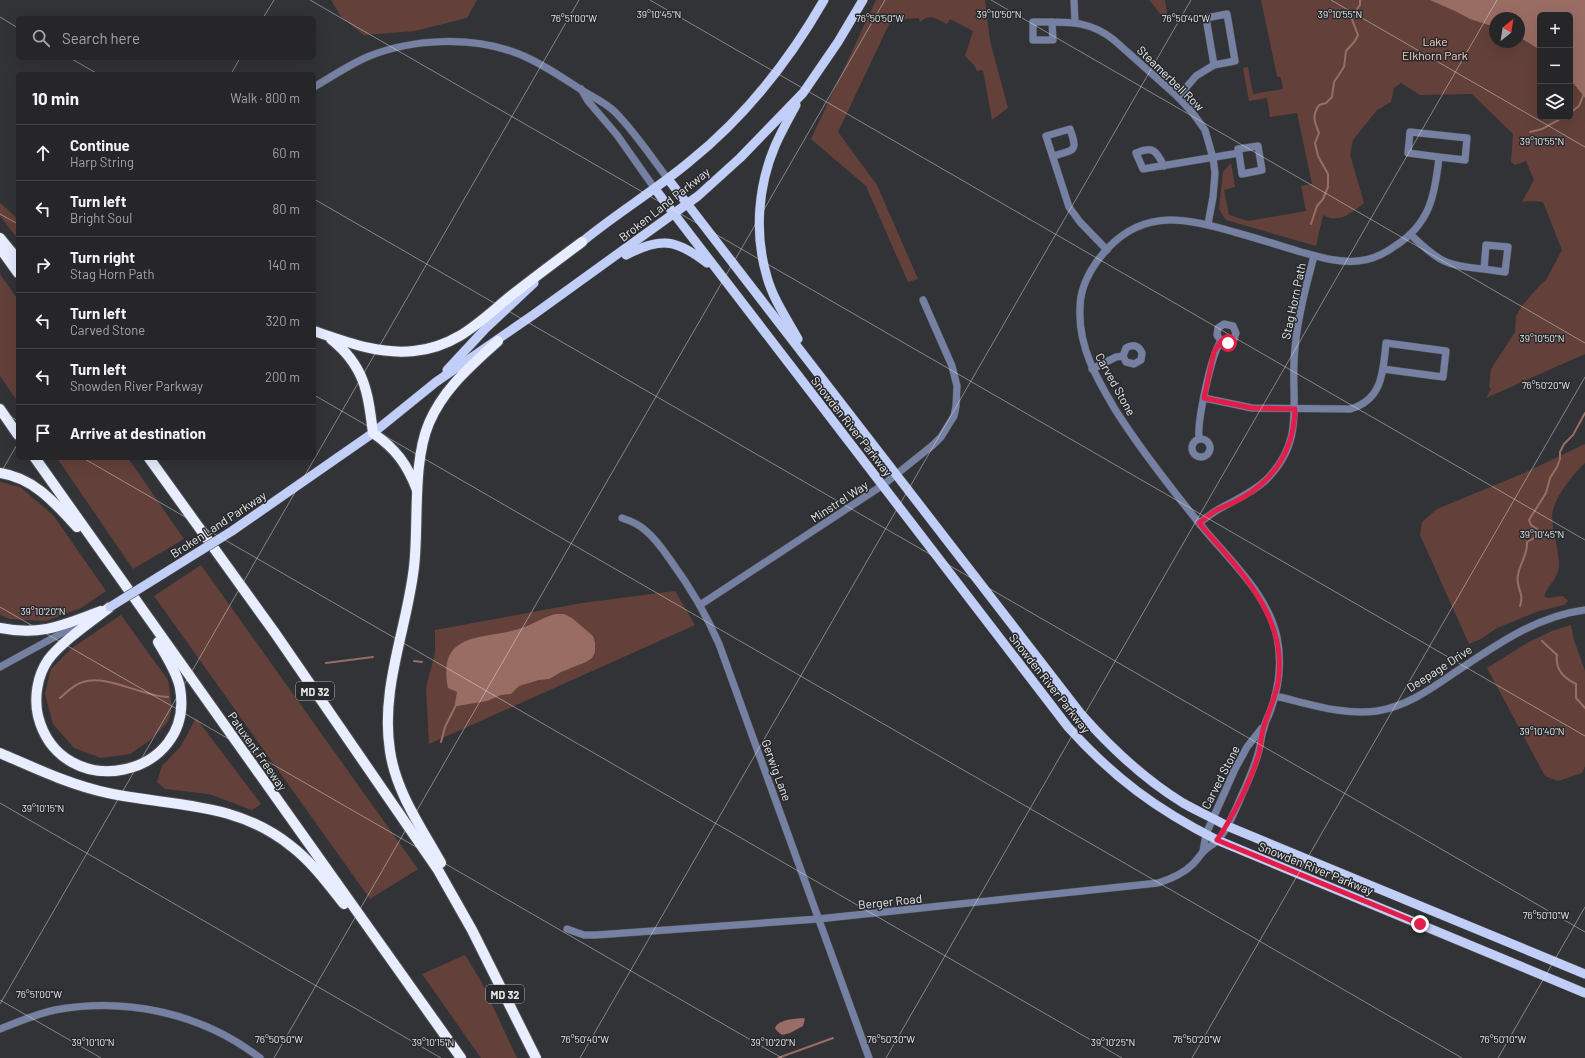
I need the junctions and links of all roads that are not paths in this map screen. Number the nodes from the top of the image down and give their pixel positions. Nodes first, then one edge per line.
1 (824, 0) edge
2 (863, 0) edge
3 (1074, 0) edge
4 (1052, 22) dead end
5 (1075, 22) junction
6 (1214, 65) junction
7 (316, 85) edge
8 (581, 89) junction
9 (803, 93) junction
10 (1178, 97) junction
11 (1239, 153) junction
12 (1054, 156) junction
13 (1439, 157) junction
14 (1213, 158) junction
15 (1164, 166) dead end
16 (668, 179) junction
17 (655, 188) junction
18 (688, 204) junction
19 (674, 215) junction
20 (1208, 224) junction
21 (1411, 235) junction
22 (0, 238) edge
23 (582, 242) junction
24 (0, 248) edge
25 (1107, 250) junction
26 (1314, 256) junction
27 (16, 258) edge
28 (601, 267) junction
29 (1484, 269) junction
30 (16, 270) edge
31 (719, 273) junction
32 (923, 300) dead end
33 (316, 332) edge
34 (327, 335) junction
35 (498, 341) junction
36 (1221, 341) dead end
37 (1123, 356) dead end
38 (813, 367) junction
39 (1092, 369) junction
40 (1383, 369) junction
41 (436, 382) junction
42 (1204, 398) junction
43 (0, 409) edge
44 (1295, 409) junction
45 (16, 432) edge
46 (373, 433) junction
47 (1199, 438) dead end
48 (35, 460) edge
49 (150, 460) edge
50 (0, 473) edge
51 (897, 475) junction
52 (883, 485) junction
53 (418, 492) junction
54 (622, 518) dead end
55 (1199, 523) junction
56 (110, 565) junction
57 (139, 604) junction
58 (700, 605) junction
59 (110, 607) junction
60 (1585, 610) edge
61 (0, 628) edge
62 (0, 667) edge
63 (1275, 696) junction
64 (1264, 726) junction
65 (0, 754) edge
66 (1212, 818) junction
67 (1227, 826) junction
68 (1206, 834) junction
69 (1217, 840) junction
70 (1204, 851) junction
71 (818, 919) junction
72 (567, 929) dead end
73 (472, 930) junction
74 (1585, 974) edge
75 (406, 980) junction
76 (1585, 993) edge
77 (0, 1029) edge
78 (260, 1058) edge
79 (461, 1058) edge
80 (536, 1058) edge
81 (869, 1058) edge

1 - 16 main road, Broken Land Parkway
2 - 9 main road, Broken Land Parkway
3 - 5 street
4 - 5 street, Steamerbell Row
5 - 10 street, Steamerbell Row
6 - 6 street
6 - 10 street
7 - 8 street
8 - 16 street
8 - 17 street
9 - 18 main road, Broken Land Parkway
9 - 38 main road
10 - 14 street, Steamerbell Row
11 - 11 street
11 - 14 street
12 - 12 street
12 - 25 street
13 - 13 street
13 - 21 street, Carved Stone
14 - 15 street
14 - 20 street, Steamerbell Row
16 - 17 main road, Broken Land Parkway
16 - 18 main road, Snowden River Parkway
17 - 19 main road, Snowden River Parkway
17 - 23 main road, Broken Land Parkway
18 - 19 main road, Broken Land Parkway
18 - 38 main road, Snowden River Parkway
19 - 28 main road, Broken Land Parkway
19 - 31 main road, Snowden River Parkway
20 - 25 street, Carved Stone
20 - 26 street, Carved Stone
21 - 26 street, Carved Stone
21 - 29 street
22 - 27 highway
23 - 34 highway
23 - 41 main road, Broken Land Parkway
24 - 30 highway
25 - 39 street, Carved Stone
26 - 44 street, Stag Horn Path
28 - 31 main road
28 - 35 main road, Broken Land Parkway
29 - 29 street
31 - 52 main road, Snowden River Parkway
32 - 51 street, Minstrel Way
33 - 34 highway
34 - 46 highway
35 - 41 main road, Broken Land Parkway
35 - 53 highway
36 - 42 street
37 - 39 street
38 - 51 main road, Snowden River Parkway
39 - 55 street, Carved Stone
40 - 40 street
40 - 44 street
41 - 46 main road, Broken Land Parkway
42 - 44 street
42 - 47 street
43 - 45 highway
44 - 55 street, Stag Horn Path
46 - 53 highway
46 - 59 main road, Broken Land Parkway, bridge
48 - 56 highway, Patuxent Freeway
49 - 73 highway, MD 32
50 - 56 highway
51 - 52 street, Minstrel Way
51 - 66 main road, Snowden River Parkway
52 - 58 street, Minstrel Way
52 - 68 main road, Snowden River Parkway
53 - 73 highway
54 - 58 street, Gerwig Lane
55 - 63 street, Carved Stone
56 - 57 highway, Patuxent Freeway
57 - 59 highway
57 - 75 highway, Patuxent Freeway
58 - 71 street, Gerwig Lane
59 - 61 highway
59 - 62 street, Broken Land Parkway
60 - 63 street, Deepage Drive
63 - 64 street, Carved Stone
64 - 66 street, Carved Stone
64 - 67 street, Carved Stone
65 - 75 highway
66 - 67 main road, Snowden River Parkway
66 - 68 street
67 - 69 street, Berger Road
67 - 74 main road, Snowden River Parkway
68 - 69 main road, Snowden River Parkway
68 - 70 street
69 - 70 street, Berger Road
69 - 76 main road, Snowden River Parkway
70 - 71 street, Berger Road
71 - 72 street, Berger Road
71 - 81 street, Gerwig Lane
73 - 80 highway, MD 32
75 - 79 highway, Patuxent Freeway
77 - 78 street

